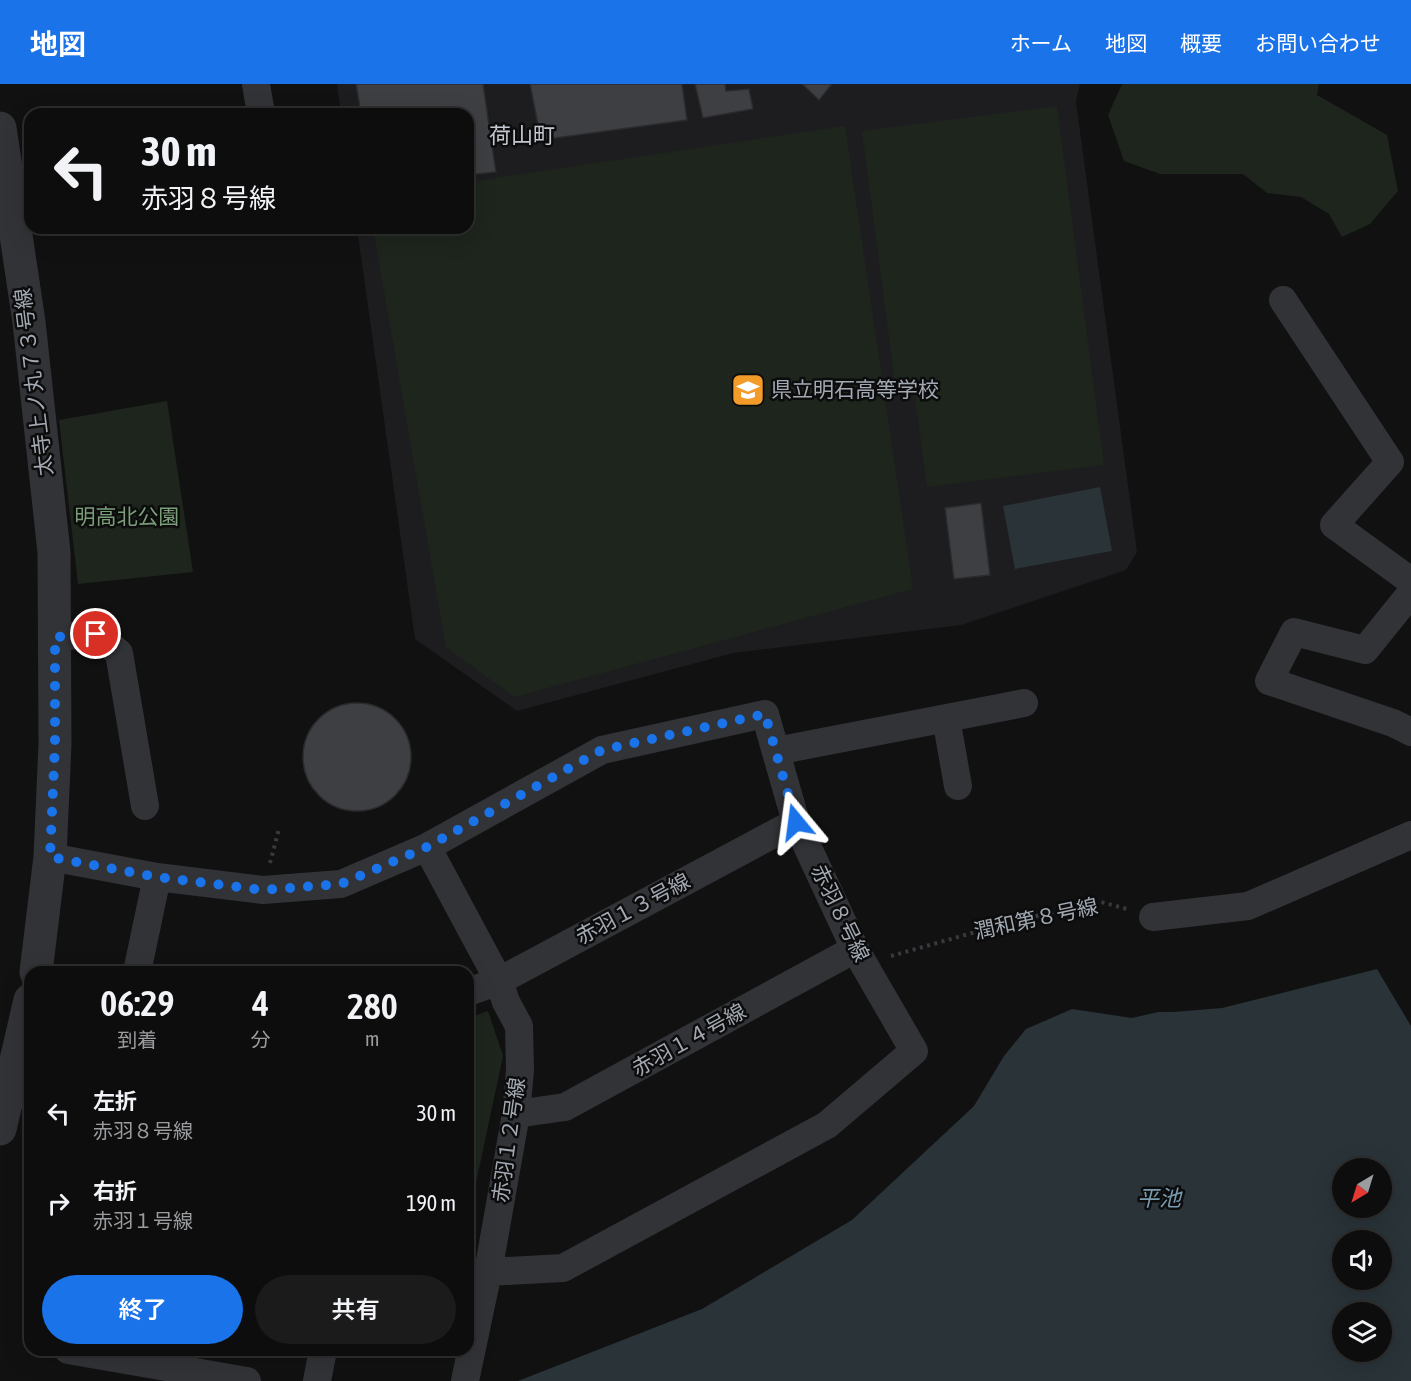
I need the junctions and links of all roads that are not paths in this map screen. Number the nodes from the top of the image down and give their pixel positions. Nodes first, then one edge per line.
1 (256, 84) edge
2 (260, 108) edge
3 (0, 128) edge
4 (22, 222) edge
5 (1283, 300) dead end
6 (1400, 463) edge
7 (1411, 581) edge
8 (1411, 593) edge
9 (55, 637) junction
10 (1024, 703) dead end
11 (946, 718) junction
12 (1411, 732) edge
13 (776, 751) junction
14 (958, 786) dead end
15 (145, 806) dead end
16 (796, 822) junction
17 (1411, 835) edge
18 (427, 847) junction
19 (50, 857) junction
20 (157, 877) junction
21 (1153, 917) road end
22 (860, 956) junction
23 (37, 966) edge
24 (138, 966) edge
25 (499, 981) junction
26 (474, 990) edge
27 (24, 1025) edge
28 (516, 1114) junction
29 (0, 1129) edge
30 (488, 1272) junction
31 (474, 1338) edge
32 (108, 1356) edge
33 (322, 1356) edge
34 (470, 1356) edge
35 (181, 1367) edge
36 (248, 1381) edge
37 (317, 1381) edge
38 (465, 1381) edge

1 - 2 street
3 - 4 street, 太寺上ノ丸７３号線
4 - 9 street, 太寺上ノ丸７３号線
5 - 6 street
6 - 7 street
8 - 12 street
9 - 15 street
9 - 19 street, 太寺上ノ丸７３号線
10 - 11 street
11 - 13 street
11 - 14 street
13 - 16 street, 赤羽８号線
13 - 18 street, 赤羽８号線
16 - 22 street, 赤羽８号線
16 - 25 street, 赤羽１３号線
17 - 21 street
18 - 20 street, 赤羽８号線
18 - 25 street, 赤羽１２号線
19 - 20 street, 赤羽８号線
19 - 23 street, 太寺上ノ丸７３号線
20 - 24 street
22 - 28 street, 赤羽１４号線
22 - 30 street, 赤羽８号線
25 - 26 street, 赤羽１３号線
25 - 28 street, 赤羽１２号線
27 - 29 street
28 - 30 street, 赤羽１２号線
30 - 31 street, 赤羽１２号線
32 - 35 street
33 - 37 street
34 - 38 street, 赤羽１２号線
35 - 36 street

